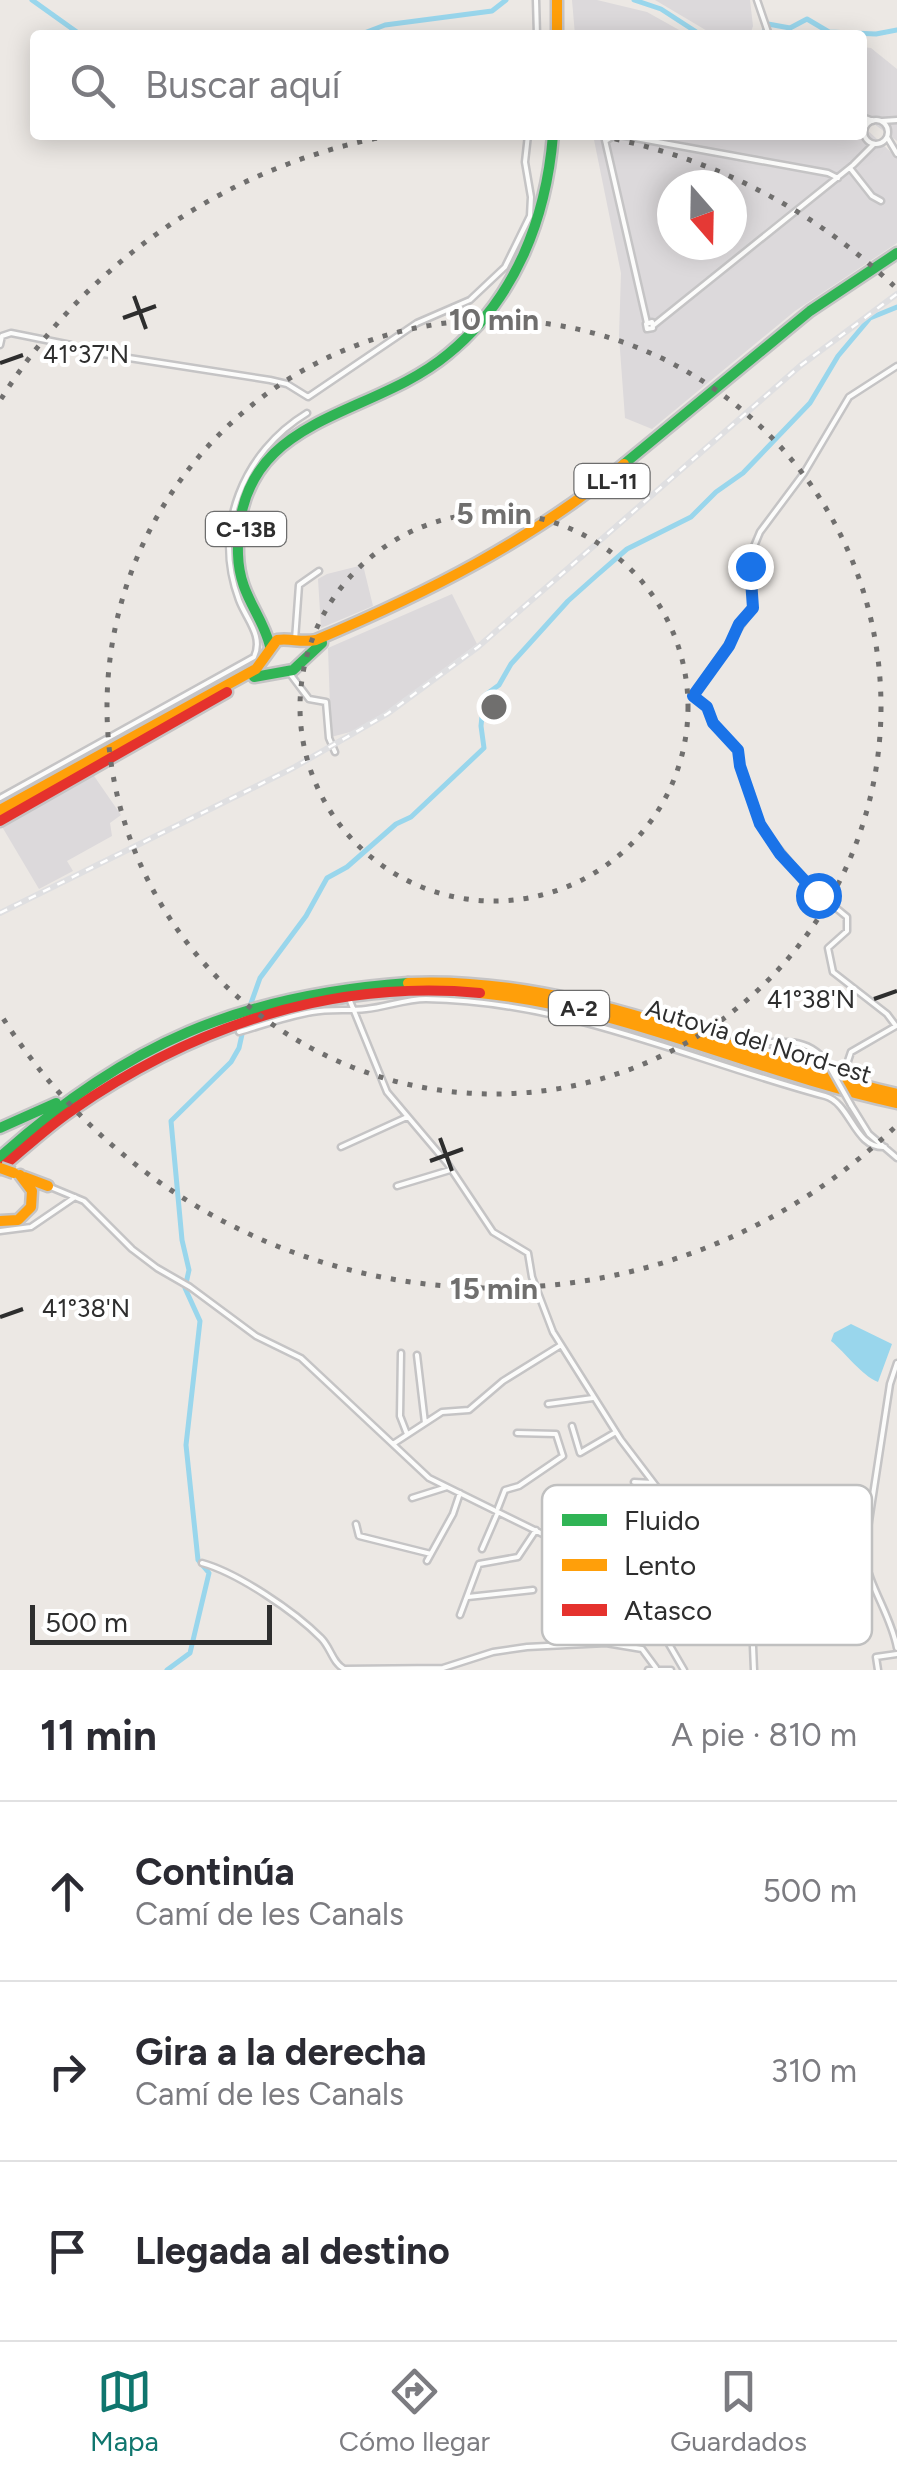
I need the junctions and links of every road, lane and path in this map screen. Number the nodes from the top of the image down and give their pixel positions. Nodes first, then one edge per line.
1 (536, 0) edge
2 (554, 0) edge
3 (757, 0) edge
4 (537, 30) edge
5 (554, 30) edge
6 (766, 30) edge
7 (867, 119) edge
8 (889, 120) junction
9 (897, 120) edge
10 (873, 121) junction
11 (882, 122) junction
12 (867, 128) edge
13 (891, 132) edge
14 (867, 135) edge
15 (527, 140) edge
16 (557, 140) edge
17 (612, 140) edge
18 (634, 140) edge
19 (864, 140) edge
20 (877, 143) junction
21 (890, 146) junction
22 (864, 151) junction
23 (897, 154) edge
24 (850, 168) junction
25 (838, 178) junction
26 (881, 201) dead end
27 (897, 256) edge
28 (0, 346) edge
29 (897, 366) edge
30 (307, 413) dead end
31 (319, 571) dead end
32 (284, 642) junction
33 (301, 661) junction
34 (282, 671) junction
35 (299, 684) junction
36 (335, 752) dead end
37 (0, 798) edge
38 (0, 815) edge
39 (350, 1001) dead end
40 (352, 1010) junction
41 (245, 1019) junction
42 (896, 1028) edge
43 (90, 1084) junction
44 (897, 1094) edge
45 (897, 1104) edge
46 (408, 1117) junction
47 (0, 1128) edge
48 (340, 1146) dead end
49 (886, 1148) junction
50 (0, 1157) edge
51 (897, 1158) edge
52 (0, 1170) edge
53 (452, 1170) junction
54 (17, 1174) junction
55 (48, 1186) junction
56 (397, 1186) dead end
57 (76, 1196) junction
58 (33, 1200) junction
59 (0, 1221) edge
60 (0, 1231) edge
61 (561, 1345) junction
62 (401, 1353) dead end
63 (417, 1355) dead end
64 (897, 1363) edge
65 (595, 1398) junction
66 (548, 1404) dead end
67 (425, 1423) junction
68 (572, 1426) dead end
69 (517, 1432) dead end
70 (616, 1432) junction
71 (407, 1434) junction
72 (394, 1444) junction
73 (634, 1482) dead end
74 (652, 1483) joint
75 (447, 1487) junction
76 (460, 1492) junction
77 (412, 1498) dead end
78 (872, 1500) edge
79 (498, 1511) junction
80 (356, 1524) dead end
81 (536, 1530) junction
82 (542, 1533) edge
83 (482, 1548) dead end
84 (430, 1554) junction
85 (427, 1560) dead end
86 (202, 1563) dead end
87 (872, 1580) edge
88 (533, 1590) dead end
89 (467, 1596) junction
90 (460, 1615) dead end
91 (574, 1645) edge
92 (618, 1645) edge
93 (669, 1645) edge
94 (753, 1645) edge
95 (897, 1651) edge
96 (656, 1668) junction
97 (648, 1670) edge
98 (671, 1670) edge
99 (684, 1670) edge
100 (754, 1670) edge
101 (878, 1670) edge

1 - 4 street
2 - 5 main road
3 - 6 street
7 - 10 street
8 - 9 street
8 - 11 street
8 - 13 street
10 - 11 street
10 - 12 street
11 - 13 street
13 - 20 street
13 - 21 street
14 - 20 street
15 - 28 street
16 - 32 main road, C-13B
17 - 25 street
18 - 25 street
19 - 22 street
20 - 21 street
20 - 22 street
21 - 23 street
22 - 24 street
24 - 25 street
24 - 26 street
27 - 32 main road, LL-11
27 - 33 main road, LL-11
29 - 42 street
30 - 37 street
31 - 32 street
32 - 33 main road
32 - 34 main road
32 - 38 main road, LL-11
33 - 34 main road, LL-11
33 - 35 street
34 - 35 street
34 - 38 main road, LL-11
35 - 36 street
39 - 40 street
40 - 41 street
40 - 46 street
40 - 49 street
41 - 43 main road, Autovia del Nord-est / A-2
41 - 44 main road, Autovia del Nord-est / A-2
41 - 45 main road, Autovia del Nord-est / A-2
41 - 52 main road, Autovia del Nord-est / A-2
42 - 49 street, bridge
43 - 47 main road, A-2
43 - 50 main road, Autovia del Nord-est / A-2
46 - 48 street
46 - 53 street
49 - 51 street
52 - 54 main road, bridge
53 - 56 street
53 - 61 street
54 - 55 main road
54 - 58 main road
55 - 57 street
55 - 58 main road
57 - 60 street
57 - 72 street
58 - 59 main road
61 - 65 street
61 - 67 street
62 - 71 street
63 - 67 street
64 - 78 street
65 - 66 street
65 - 70 street
67 - 71 street
68 - 70 street
69 - 79 street
70 - 74 street
71 - 72 street
72 - 75 street
73 - 74 street
75 - 76 street
75 - 77 street
76 - 79 street
76 - 84 street
79 - 81 street
79 - 83 street
80 - 84 street
81 - 82 street
81 - 89 street
84 - 85 street
86 - 91 street
87 - 95 street
88 - 89 street
89 - 90 street
92 - 96 street
93 - 99 street
94 - 100 street
95 - 101 street
96 - 97 street
96 - 98 street

